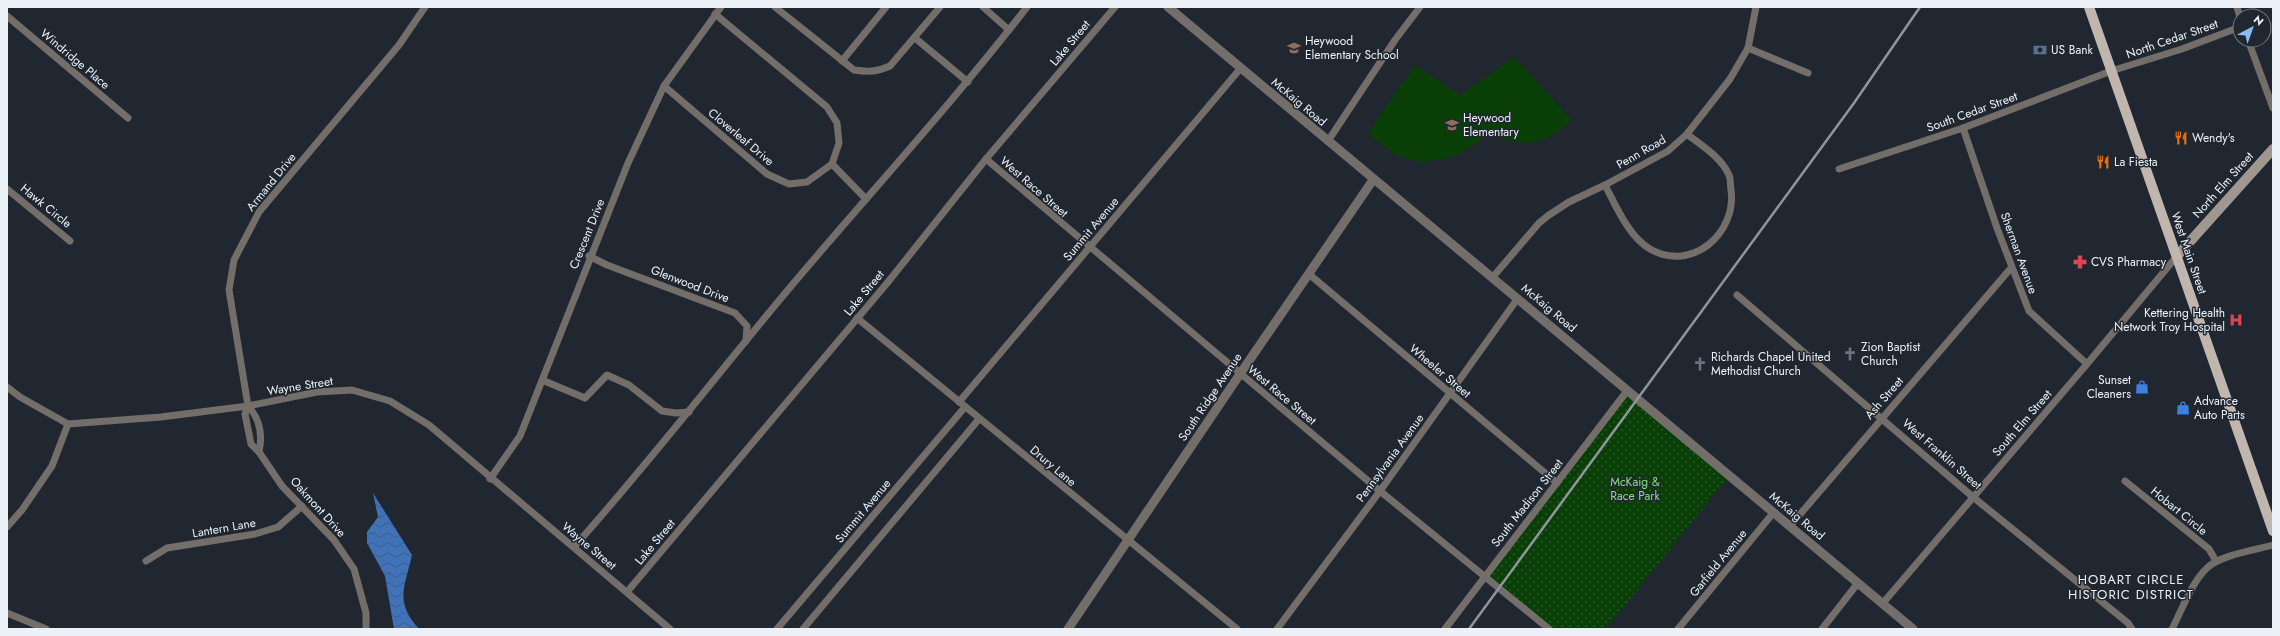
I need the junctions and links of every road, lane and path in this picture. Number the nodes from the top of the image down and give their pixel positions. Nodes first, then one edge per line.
1 (425, 7) edge
2 (721, 7) edge
3 (775, 7) edge
4 (886, 7) edge
5 (940, 7) edge
6 (983, 7) edge
7 (1027, 7) edge
8 (1115, 7) edge
9 (1168, 7) edge
10 (1420, 7) edge
11 (1756, 7) edge
12 (2089, 7) edge
13 (715, 14) junction
14 (7, 16) edge
15 (1009, 30) junction
16 (2232, 30) edge
17 (915, 38) junction
18 (1748, 48) junction
19 (2251, 48) edge
20 (842, 61) junction
21 (1240, 69) junction
22 (2111, 71) junction
23 (1808, 73) dead end
24 (968, 82) junction
25 (664, 86) junction
26 (2273, 108) edge
27 (128, 118) dead end
28 (1963, 128) junction
29 (1688, 134) junction
30 (1328, 141) junction
31 (2273, 149) edge
32 (986, 159) junction
33 (832, 164) junction
34 (1839, 169) dead end
35 (1373, 180) junction
36 (1605, 185) junction
37 (7, 189) edge
38 (866, 199) junction
39 (70, 241) dead end
40 (1089, 248) junction
41 (589, 256) junction
42 (2177, 256) junction
43 (2012, 268) junction
44 (1310, 275) junction
45 (1492, 278) junction
46 (1737, 295) dead end
47 (1518, 298) junction
48 (857, 318) junction
49 (746, 341) junction
50 (2087, 364) junction
51 (1240, 374) junction
52 (542, 380) junction
53 (7, 387) edge
54 (1627, 391) junction
55 (1449, 394) junction
56 (959, 402) junction
57 (248, 406) junction
58 (965, 407) junction
59 (689, 412) junction
60 (1882, 417) junction
61 (979, 419) junction
62 (68, 424) junction
63 (259, 452) junction
64 (490, 479) junction
65 (2125, 481) dead end
66 (1557, 483) junction
67 (1380, 491) junction
68 (1974, 497) junction
69 (302, 506) junction
70 (1774, 512) junction
71 (1790, 526) junction
72 (7, 527) edge
73 (2273, 531) edge
74 (1127, 541) junction
75 (2273, 544) edge
76 (574, 547) junction
77 (146, 561) dead end
78 (2216, 561) junction
79 (1485, 575) junction
80 (1858, 584) junction
81 (627, 592) junction
82 (1883, 604) junction
83 (7, 613) edge
84 (46, 629) edge
85 (366, 629) edge
86 (670, 629) edge
87 (777, 629) edge
88 (803, 629) edge
89 (1068, 629) edge
90 (1237, 629) edge
91 (1277, 629) edge
92 (1445, 629) edge
93 (1549, 629) edge
94 (1678, 629) edge
95 (1822, 629) edge
96 (1913, 629) edge
97 (2132, 629) edge
98 (2172, 629) edge

1 - 57 street, Armand Drive
2 - 13 street, Crescent Drive
3 - 20 street
4 - 20 street
5 - 17 street
6 - 15 street
7 - 15 street
8 - 32 street, Lake Street
9 - 21 street, McKaig Road
10 - 30 street
11 - 18 street, Penn Road
12 - 22 main road, West Main Street
13 - 25 street, Crescent Drive
13 - 33 street
14 - 27 street, Windridge Place
15 - 24 street
16 - 22 street, North Cedar Street
17 - 20 street
17 - 24 street
18 - 23 street
18 - 29 street, Penn Road
19 - 26 street
21 - 30 street, McKaig Road
21 - 40 street, Summit Avenue
22 - 28 street, South Cedar Street
22 - 42 main road, West Main Street
24 - 38 street
25 - 33 street, Cloverleaf Drive
25 - 41 street, Crescent Drive
28 - 34 street, South Cedar Street
28 - 43 street, Sherman Avenue
29 - 36 street, Penn Road
29 - 36 street
30 - 35 street, McKaig Road
31 - 42 main road, North Elm Street
32 - 40 street, West Race Street
32 - 48 street, Lake Street
33 - 38 street
35 - 44 street, South Ridge Avenue
35 - 45 street, McKaig Road
36 - 45 street, Penn Road
37 - 39 street, Hawk Circle
38 - 49 street
40 - 51 street, West Race Street
40 - 56 street, Summit Avenue
41 - 49 street, Glenwood Drive
41 - 52 street, Crescent Drive
42 - 50 street, South Elm Street
42 - 73 main road, West Main Street
43 - 50 street, Sherman Avenue
43 - 60 street, Ash Street
44 - 51 street, South Ridge Avenue
44 - 55 street, Wheeler Street
45 - 47 street, McKaig Road
46 - 60 street, West Franklin Street
47 - 54 street, McKaig Road
47 - 55 street, Pennsylvania Avenue
48 - 56 street, Drury Lane
48 - 81 street, Lake Street
49 - 59 street
50 - 68 street, South Elm Street
51 - 67 street, West Race Street
51 - 74 street, South Ridge Avenue
52 - 59 street
52 - 64 street, Crescent Drive
53 - 62 street
54 - 66 street, South Madison Street
54 - 70 street, McKaig Road
55 - 66 street, Wheeler Street
55 - 67 street, Pennsylvania Avenue
56 - 58 street, Drury Lane
57 - 62 street, Wayne Street
57 - 63 street, Oakmont Drive
57 - 63 street
57 - 64 street, Wayne Street
58 - 61 street, Drury Lane
58 - 87 street, Summit Avenue
59 - 76 street
60 - 68 street, West Franklin Street
60 - 71 street, Ash Street
61 - 74 street, Drury Lane
61 - 88 street
62 - 72 street
63 - 69 street, Oakmont Drive
64 - 76 street, Wayne Street
65 - 78 street, Hobart Circle
66 - 79 street, South Madison Street
67 - 79 street, West Race Street
67 - 91 street, Pennsylvania Avenue
68 - 82 street, South Elm Street
68 - 97 street, West Franklin Street
69 - 77 street, Lantern Lane
69 - 85 street, Oakmont Drive
70 - 71 street, McKaig Road
70 - 94 street, Garfield Avenue
71 - 80 street, McKaig Road
74 - 89 street, South Ridge Avenue
74 - 90 street, Drury Lane
75 - 78 street
76 - 81 street, Wayne Street
78 - 98 street
79 - 92 street, South Madison Street
79 - 93 street, West Race Street
80 - 82 street, McKaig Road
80 - 95 street
81 - 86 street, Wayne Street
82 - 96 street, McKaig Road
83 - 84 street

